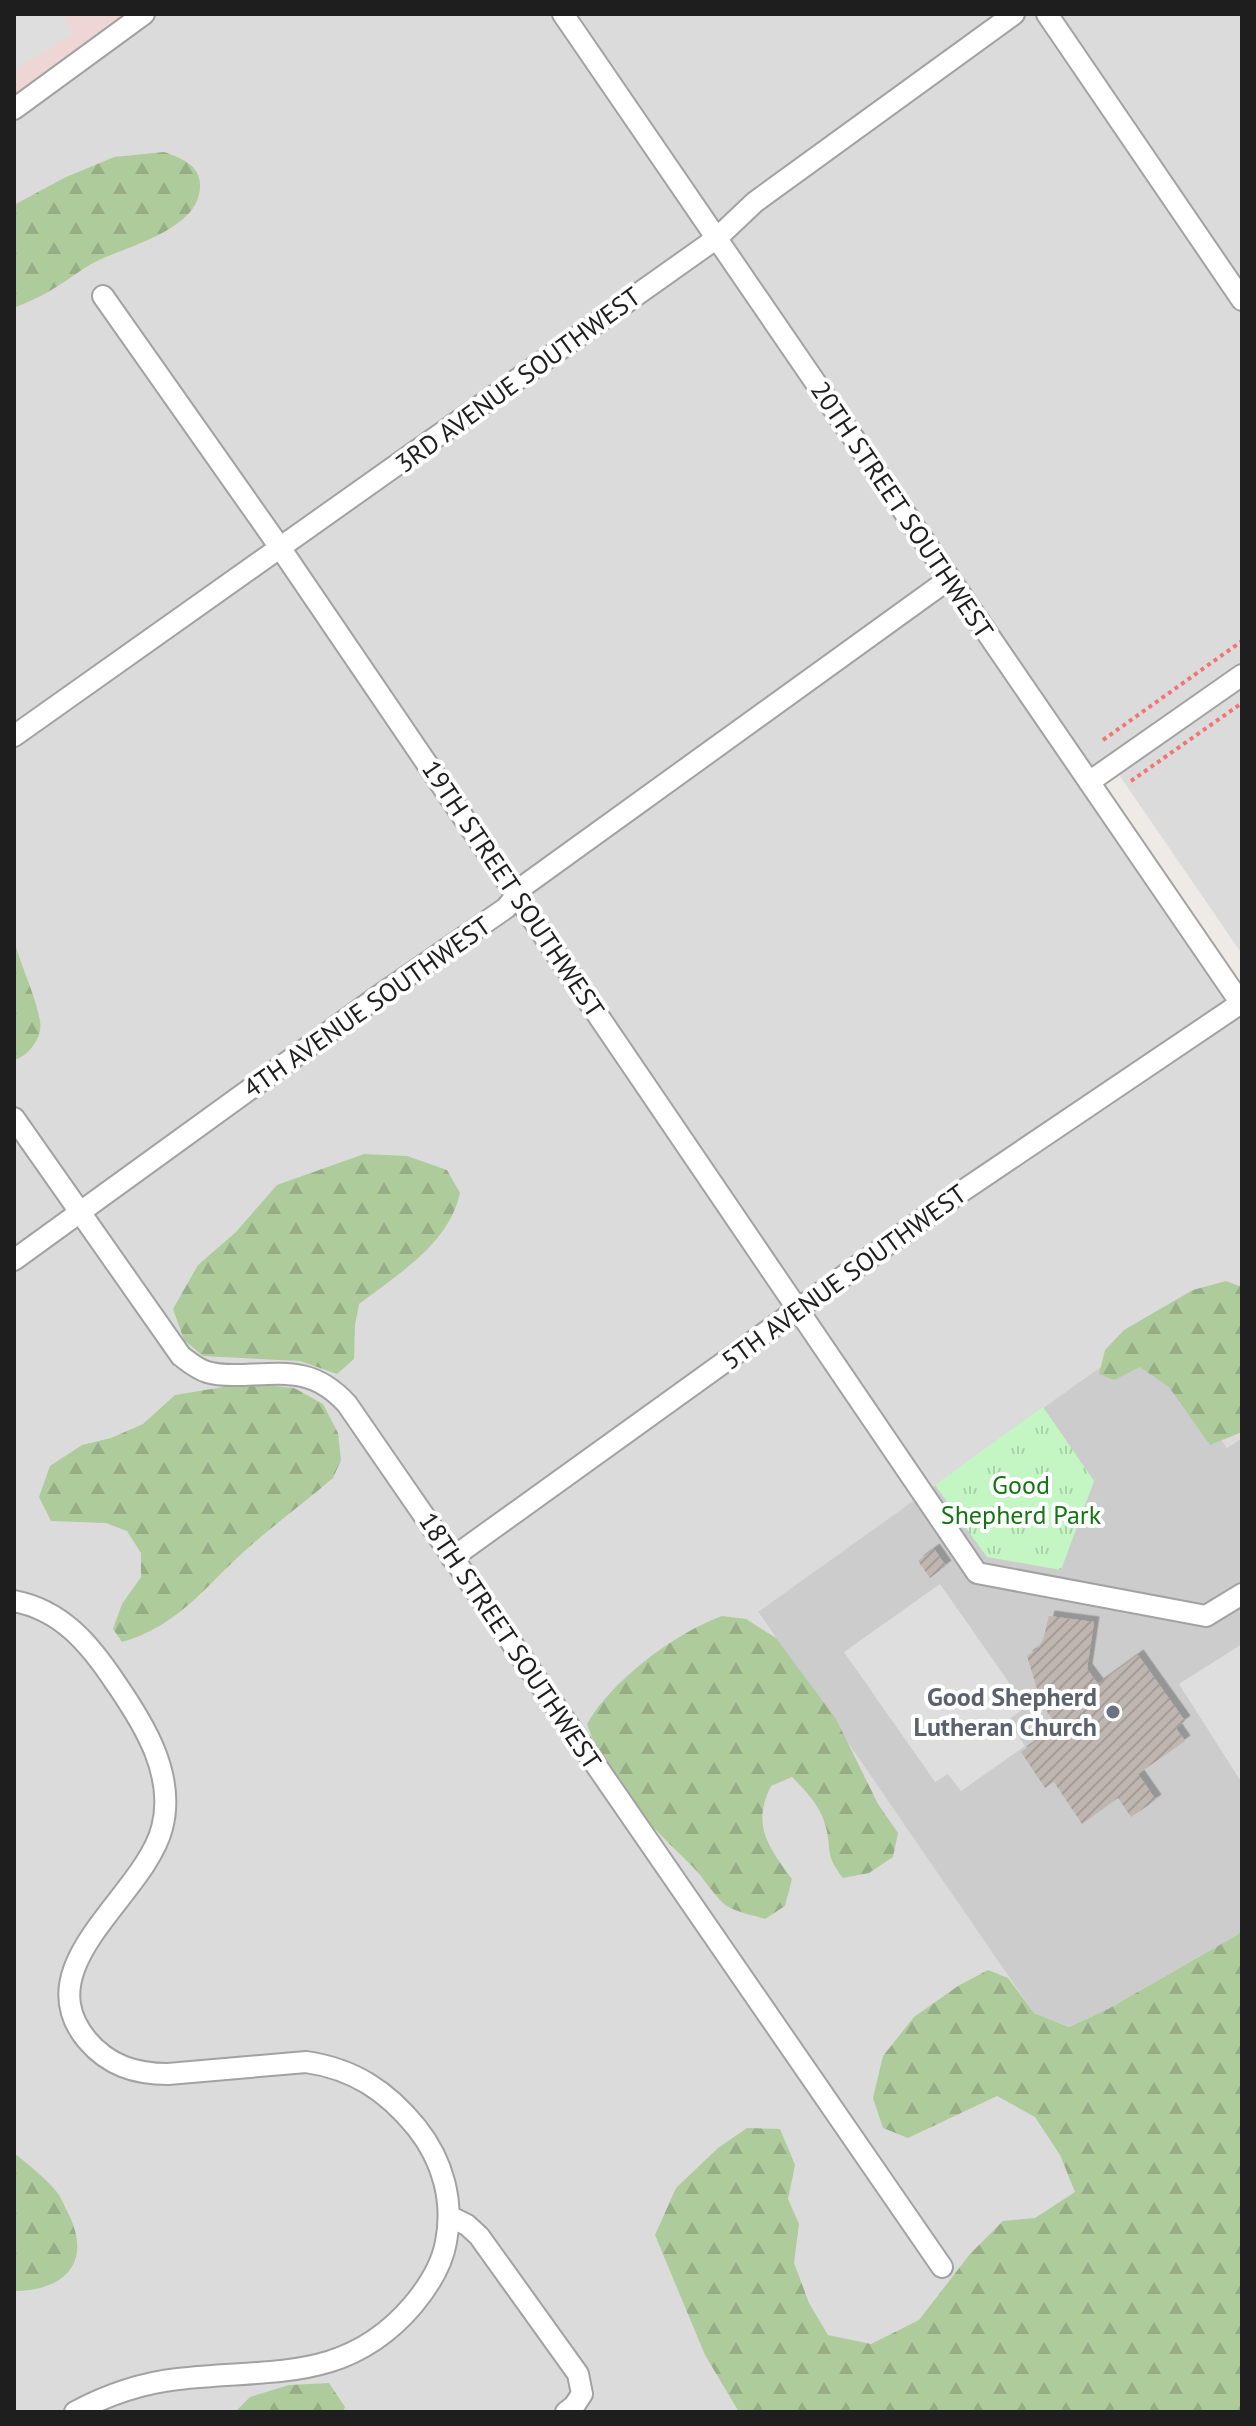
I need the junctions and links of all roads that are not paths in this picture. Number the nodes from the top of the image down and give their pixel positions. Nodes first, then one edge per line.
1 (144, 14) edge
2 (563, 14) edge
3 (1014, 14) edge
4 (1047, 14) edge
5 (14, 109) edge
6 (717, 238) junction
7 (103, 296) dead end
8 (1242, 300) edge
9 (281, 549) junction
10 (949, 579) junction
11 (1242, 675) edge
12 (14, 736) edge
13 (1089, 782) junction
14 (516, 894) junction
15 (1241, 1004) edge
16 (14, 1118) edge
17 (80, 1215) junction
18 (14, 1260) edge
19 (798, 1311) junction
20 (452, 1558) junction
21 (1242, 1594) edge
22 (14, 1601) edge
23 (451, 2217) junction
24 (942, 2267) dead end
25 (75, 2412) edge
26 (566, 2412) edge

1 - 5 street
2 - 6 street, 20TH STREET SOUTHWEST
3 - 6 street, 3RD AVENUE SOUTHWEST
4 - 8 street
6 - 9 street, 3RD AVENUE SOUTHWEST
6 - 10 street, 20TH STREET SOUTHWEST
7 - 9 street, 19TH STREET SOUTHWEST
9 - 12 street, 3RD AVENUE SOUTHWEST
9 - 14 street, 19TH STREET SOUTHWEST
10 - 13 street, 20TH STREET SOUTHWEST
10 - 14 street, 4TH AVENUE SOUTHWEST
11 - 13 street
13 - 15 street, 20TH STREET SOUTHWEST
14 - 17 street, 4TH AVENUE SOUTHWEST
14 - 19 street, 19TH STREET SOUTHWEST
15 - 19 street, 5TH AVENUE SOUTHWEST
16 - 17 street, 18TH STREET SOUTHWEST
17 - 18 street, 4TH AVENUE SOUTHWEST
17 - 20 street, 18TH STREET SOUTHWEST
19 - 20 street, 5TH AVENUE SOUTHWEST
19 - 21 street, 19TH STREET SOUTHWEST
20 - 24 street, 18TH STREET SOUTHWEST
22 - 23 street
23 - 25 street
23 - 26 street

